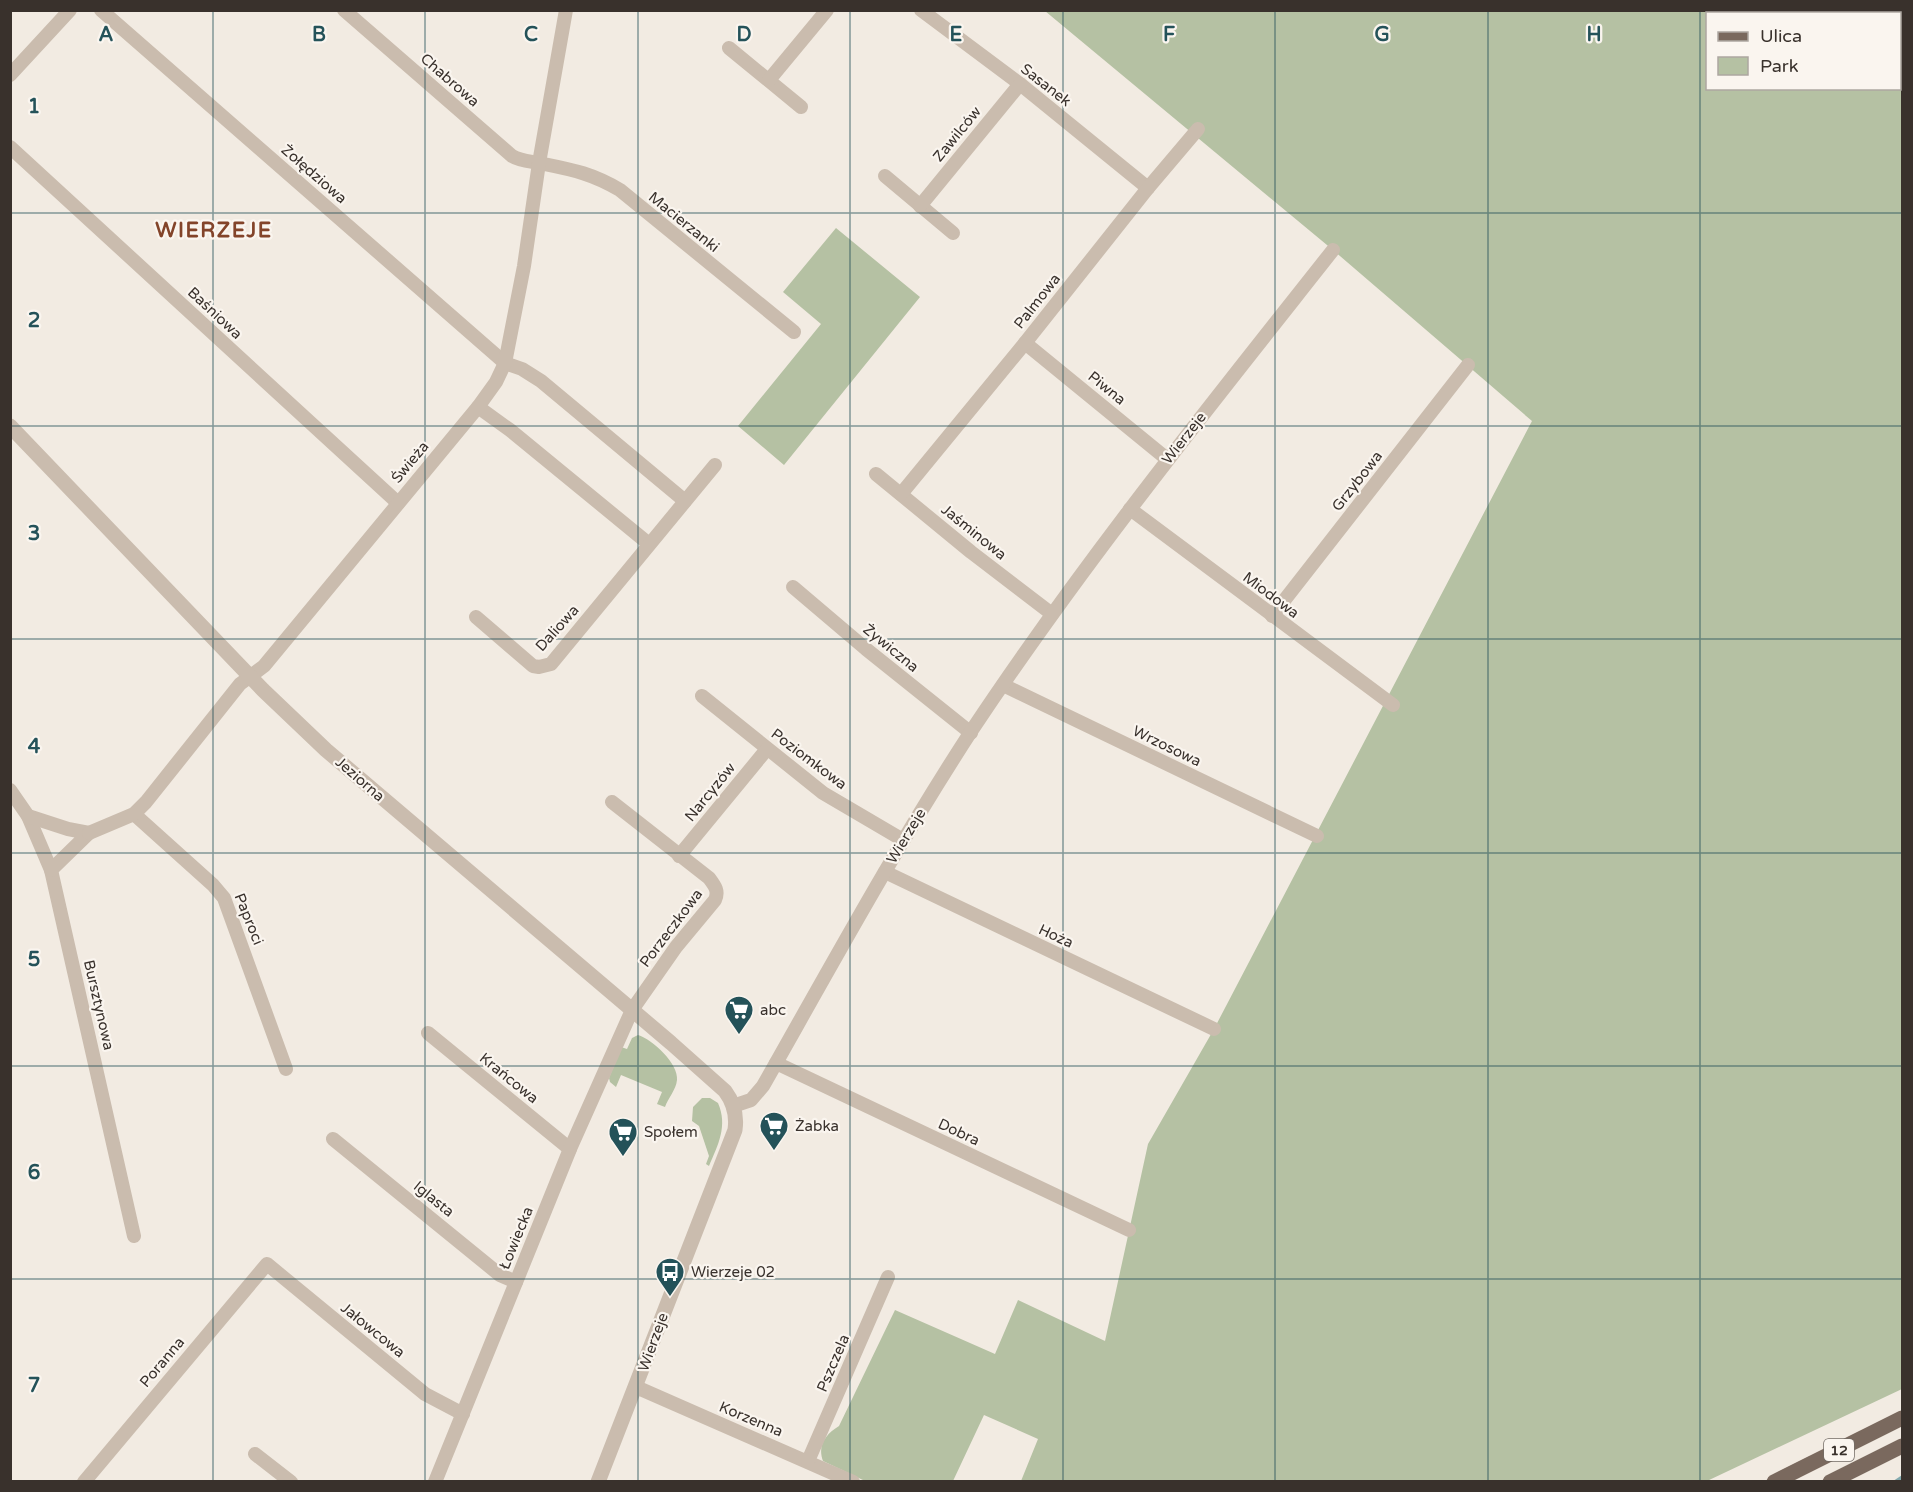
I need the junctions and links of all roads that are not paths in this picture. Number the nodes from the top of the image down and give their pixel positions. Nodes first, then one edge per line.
1 (70, 10) edge
2 (101, 10) edge
3 (344, 10) edge
4 (566, 10) edge
5 (827, 10) edge
6 (921, 10) edge
7 (729, 48) dead end
8 (10, 75) edge
9 (769, 80) junction
10 (1020, 84) junction
11 (801, 107) dead end
12 (1198, 129) dead end
13 (10, 147) edge
14 (539, 163) junction
15 (885, 176) dead end
16 (1148, 188) junction
17 (920, 206) junction
18 (953, 233) dead end
19 (1333, 250) dead end
20 (794, 332) dead end
21 (1025, 343) junction
22 (505, 363) junction
23 (1468, 365) dead end
24 (478, 407) junction
25 (10, 426) edge
26 (1167, 459) junction
27 (715, 465) dead end
28 (876, 474) dead end
29 (901, 494) junction
30 (685, 501) junction
31 (398, 503) junction
32 (1130, 509) junction
33 (649, 544) junction
34 (793, 587) dead end
35 (1052, 614) junction
36 (1272, 616) junction
37 (476, 617) dead end
38 (250, 676) junction
39 (1003, 685) junction
40 (702, 696) dead end
41 (1392, 705) dead end
42 (971, 733) junction
43 (767, 749) junction
44 (10, 790) edge
45 (612, 802) dead end
46 (134, 814) junction
47 (28, 816) junction
48 (89, 832) junction
49 (1317, 836) dead end
50 (903, 840) junction
51 (679, 856) junction
52 (51, 870) junction
53 (885, 872) junction
54 (632, 1010) junction
55 (1214, 1029) dead end
56 (428, 1033) dead end
57 (776, 1063) junction
58 (286, 1069) dead end
59 (733, 1106) junction
60 (333, 1139) dead end
61 (570, 1149) junction
62 (1129, 1230) dead end
63 (134, 1236) dead end
64 (267, 1264) joint
65 (888, 1277) dead end
66 (516, 1282) junction
67 (636, 1387) junction
68 (463, 1414) junction
69 (1902, 1418) edge
70 (1902, 1446) edge
71 (255, 1454) dead end
72 (808, 1461) junction
73 (84, 1482) edge
74 (291, 1482) edge
75 (435, 1482) edge
76 (598, 1482) edge
77 (853, 1482) edge
78 (1774, 1482) edge
79 (1830, 1482) edge

1 - 8 street
2 - 22 street, Żołędziowa
3 - 14 street, Chabrowa
4 - 14 street, Świeża
5 - 9 street
6 - 10 street, Sasanek
7 - 9 street
9 - 11 street
10 - 16 street, Sasanek
10 - 17 street, Zawilców
12 - 16 street, Palmowa
13 - 31 street, Baśniowa
14 - 20 street, Macierzanki
14 - 22 street, Świeża
15 - 17 street
16 - 21 street, Palmowa
17 - 18 street
19 - 26 street, Wierzeje
21 - 26 street, Piwna
21 - 29 street, Palmowa
22 - 24 street, Świeża
22 - 30 street
23 - 36 street, Grzybowa
24 - 31 street, Świeża
24 - 33 street
25 - 38 street, Jeziorna
26 - 32 street, Wierzeje
27 - 30 street, Daliowa
28 - 29 street, Jaśminowa
29 - 35 street, Jaśminowa
30 - 33 street, Daliowa
31 - 38 street, Świeża
32 - 35 street, Wierzeje
32 - 36 street, Miodowa
33 - 37 street, Daliowa
34 - 42 street, Żywiczna
35 - 39 street, Wierzeje
36 - 41 street, Miodowa
38 - 46 street, Świeża
38 - 54 street, Jeziorna
39 - 42 street, Wierzeje
39 - 49 street, Wrzosowa
40 - 43 street, Poziomkowa
42 - 50 street, Wierzeje
43 - 50 street, Poziomkowa
43 - 51 street, Narcyzów
44 - 47 street, Bursztynowa
45 - 51 street, Porzeczkowa
46 - 48 street, Świeża
46 - 58 street, Paproci
47 - 48 street
47 - 52 street, Bursztynowa
48 - 52 street, Świeża
50 - 53 street, Wierzeje
51 - 54 street, Porzeczkowa
52 - 63 street, Bursztynowa
53 - 55 street, Hoża
53 - 57 street, Wierzeje
54 - 59 street, Jeziorna
54 - 61 street, Łowiecka
56 - 61 street, Krańcowa
57 - 59 street, Wierzeje
57 - 62 street, Dobra
59 - 67 street, Wierzeje
60 - 66 street, Iglasta
61 - 66 street, Łowiecka
64 - 68 street, Jałowcowa
64 - 73 street, Poranna
65 - 72 street, Pszczela
66 - 68 street, Łowiecka
67 - 72 street, Korzenna
67 - 76 street, Wierzeje
68 - 75 street, Łowiecka
69 - 78 main road, 12
70 - 79 main road, 12
71 - 74 street
72 - 77 street, Korzenna

